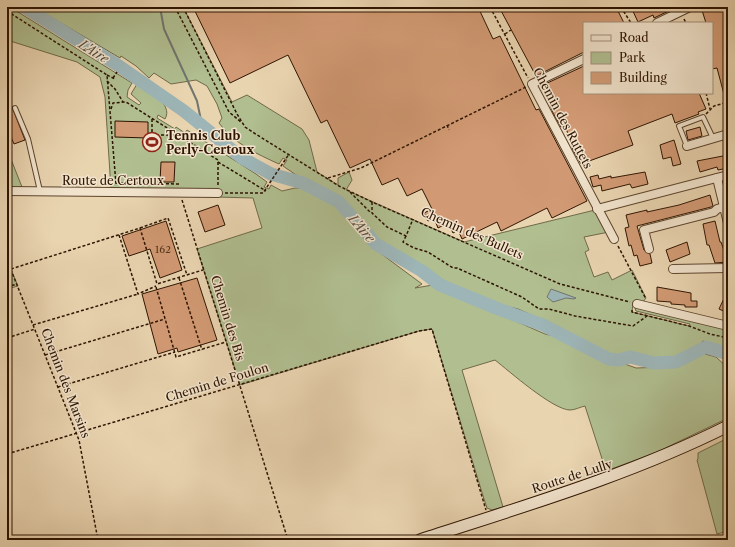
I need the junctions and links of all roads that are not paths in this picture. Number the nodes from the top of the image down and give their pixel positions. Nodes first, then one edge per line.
1 (690, 7) edge
2 (659, 22) edge
3 (583, 58) edge
4 (15, 108) dead end
5 (728, 134) edge
6 (713, 138) junction
7 (687, 146) joint
8 (728, 175) edge
9 (717, 178) junction
10 (7, 191) edge
11 (40, 191) junction
12 (218, 193) road end
13 (724, 207) junction
14 (597, 208) junction
15 (728, 223) edge
16 (614, 239) road end
17 (649, 249) dead end
18 (728, 268) edge
19 (673, 269) dead end
20 (635, 304) road end
21 (728, 326) edge
22 (728, 426) edge
23 (420, 540) edge

1 - 2 street
3 - 14 street, Chemin des Ruttets
4 - 11 lane
5 - 6 street
6 - 7 street
6 - 7 lane
8 - 9 street
9 - 13 street
9 - 14 street
10 - 11 street, Route de Certoux
11 - 12 street, Route de Certoux
13 - 15 street
13 - 17 street
14 - 16 street, Chemin des Ruttets
18 - 19 street
20 - 21 street
22 - 23 main road, Route de Lully

